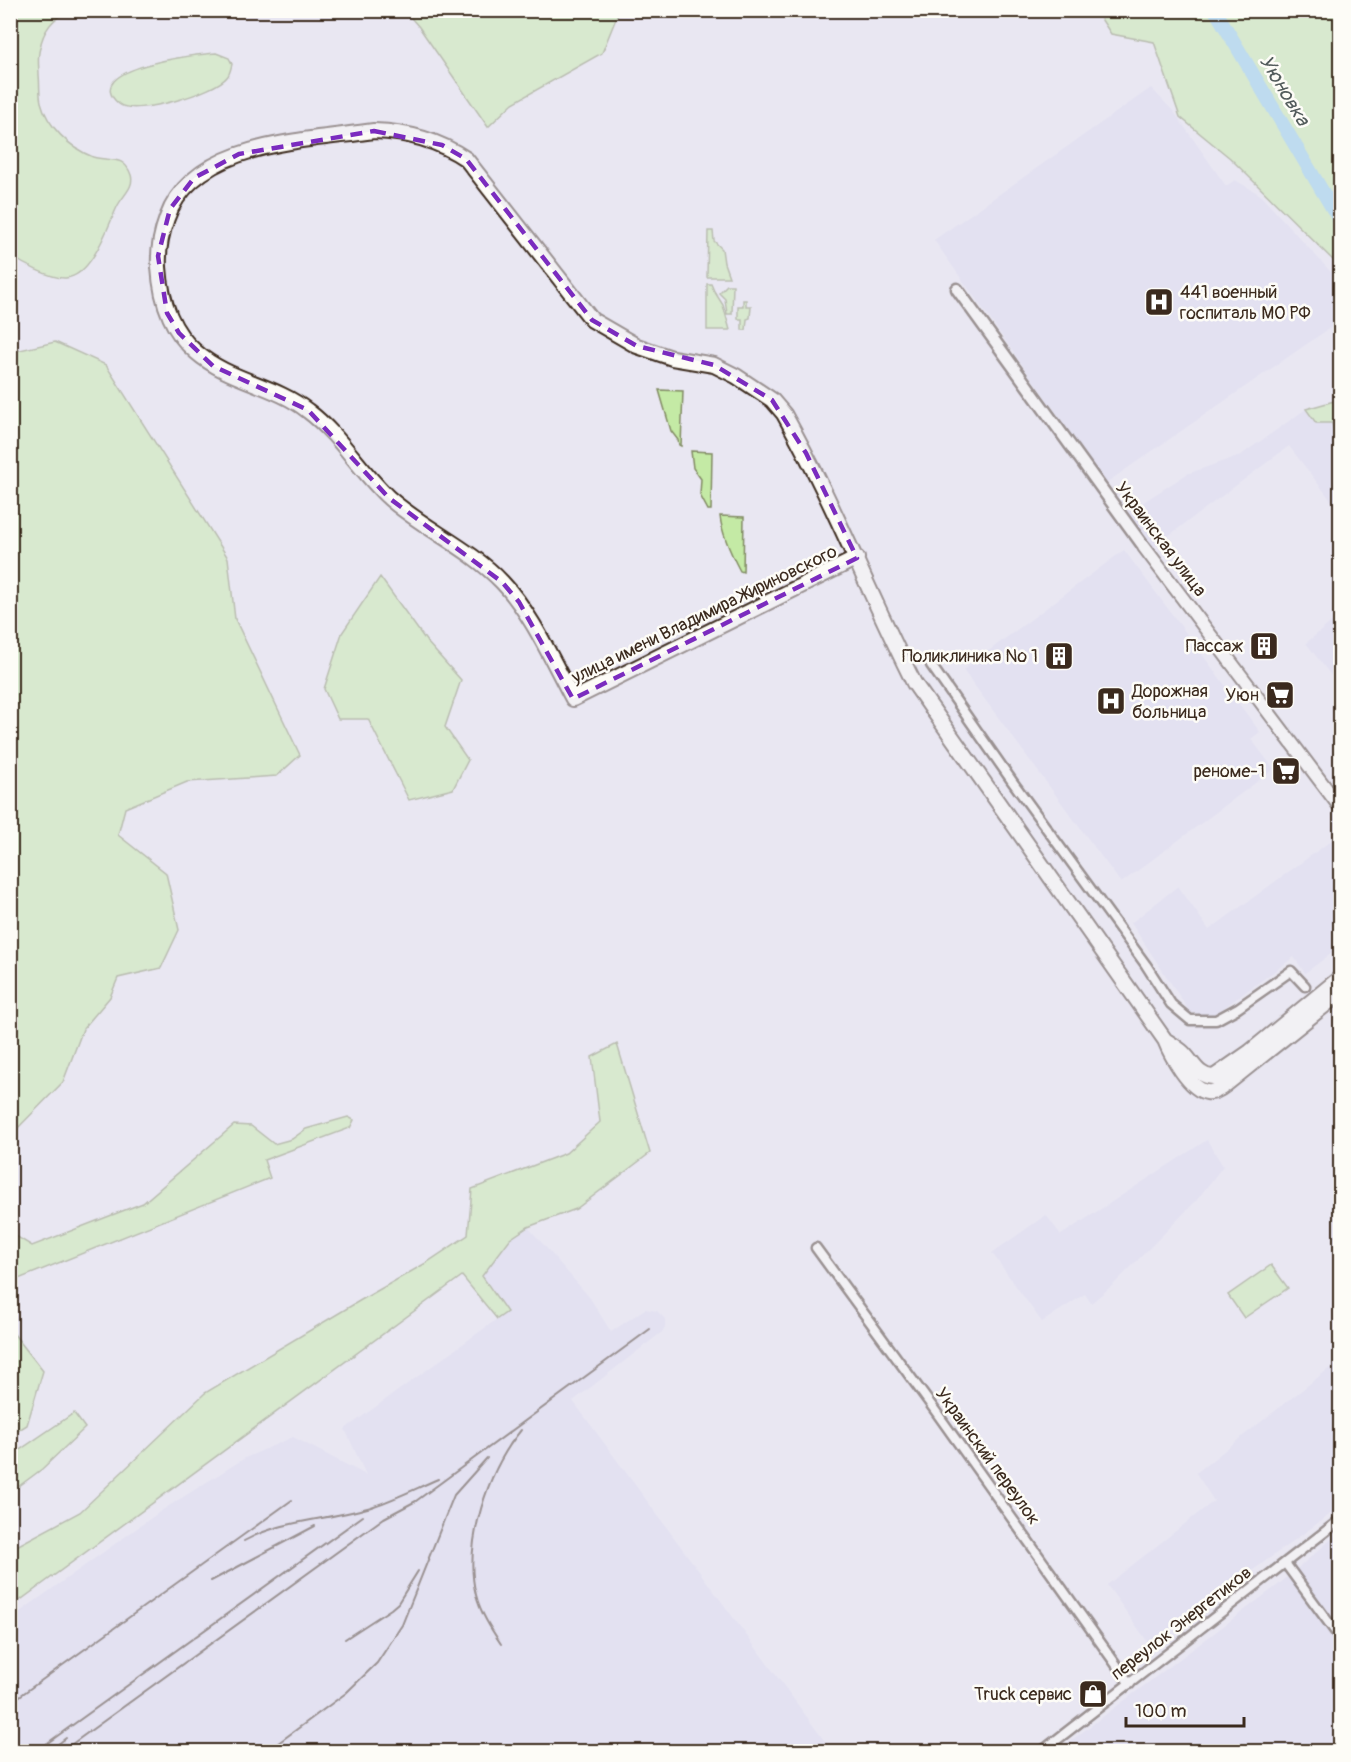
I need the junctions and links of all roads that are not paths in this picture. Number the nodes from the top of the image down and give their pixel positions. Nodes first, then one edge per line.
1 (957, 289) dead end
2 (1144, 547) joint
3 (857, 558) junction
4 (932, 665) dead end
5 (1341, 807) edge
6 (1341, 978) edge
7 (1305, 986) dead end
8 (1341, 993) edge
9 (1165, 1040) junction
10 (816, 1248) dead end
11 (1341, 1520) edge
12 (1285, 1563) junction
13 (1341, 1638) edge
14 (1130, 1684) junction
15 (1041, 1752) edge

1 - 2 street, Украинская улица
2 - 5 main road, Украинская улица
3 - 3 main road, улица имени Владимира Жириновского
3 - 9 main road, улица имени Владимира Жириновского
4 - 7 street
6 - 9 main road, улица имени Владимира Жириновского
8 - 9 main road, улица имени Владимира Жириновского
10 - 14 street, Украинский переулок
11 - 12 street, переулок Энергетиков
12 - 13 street
12 - 14 street, переулок Энергетиков
14 - 15 street, переулок Энергетиков

